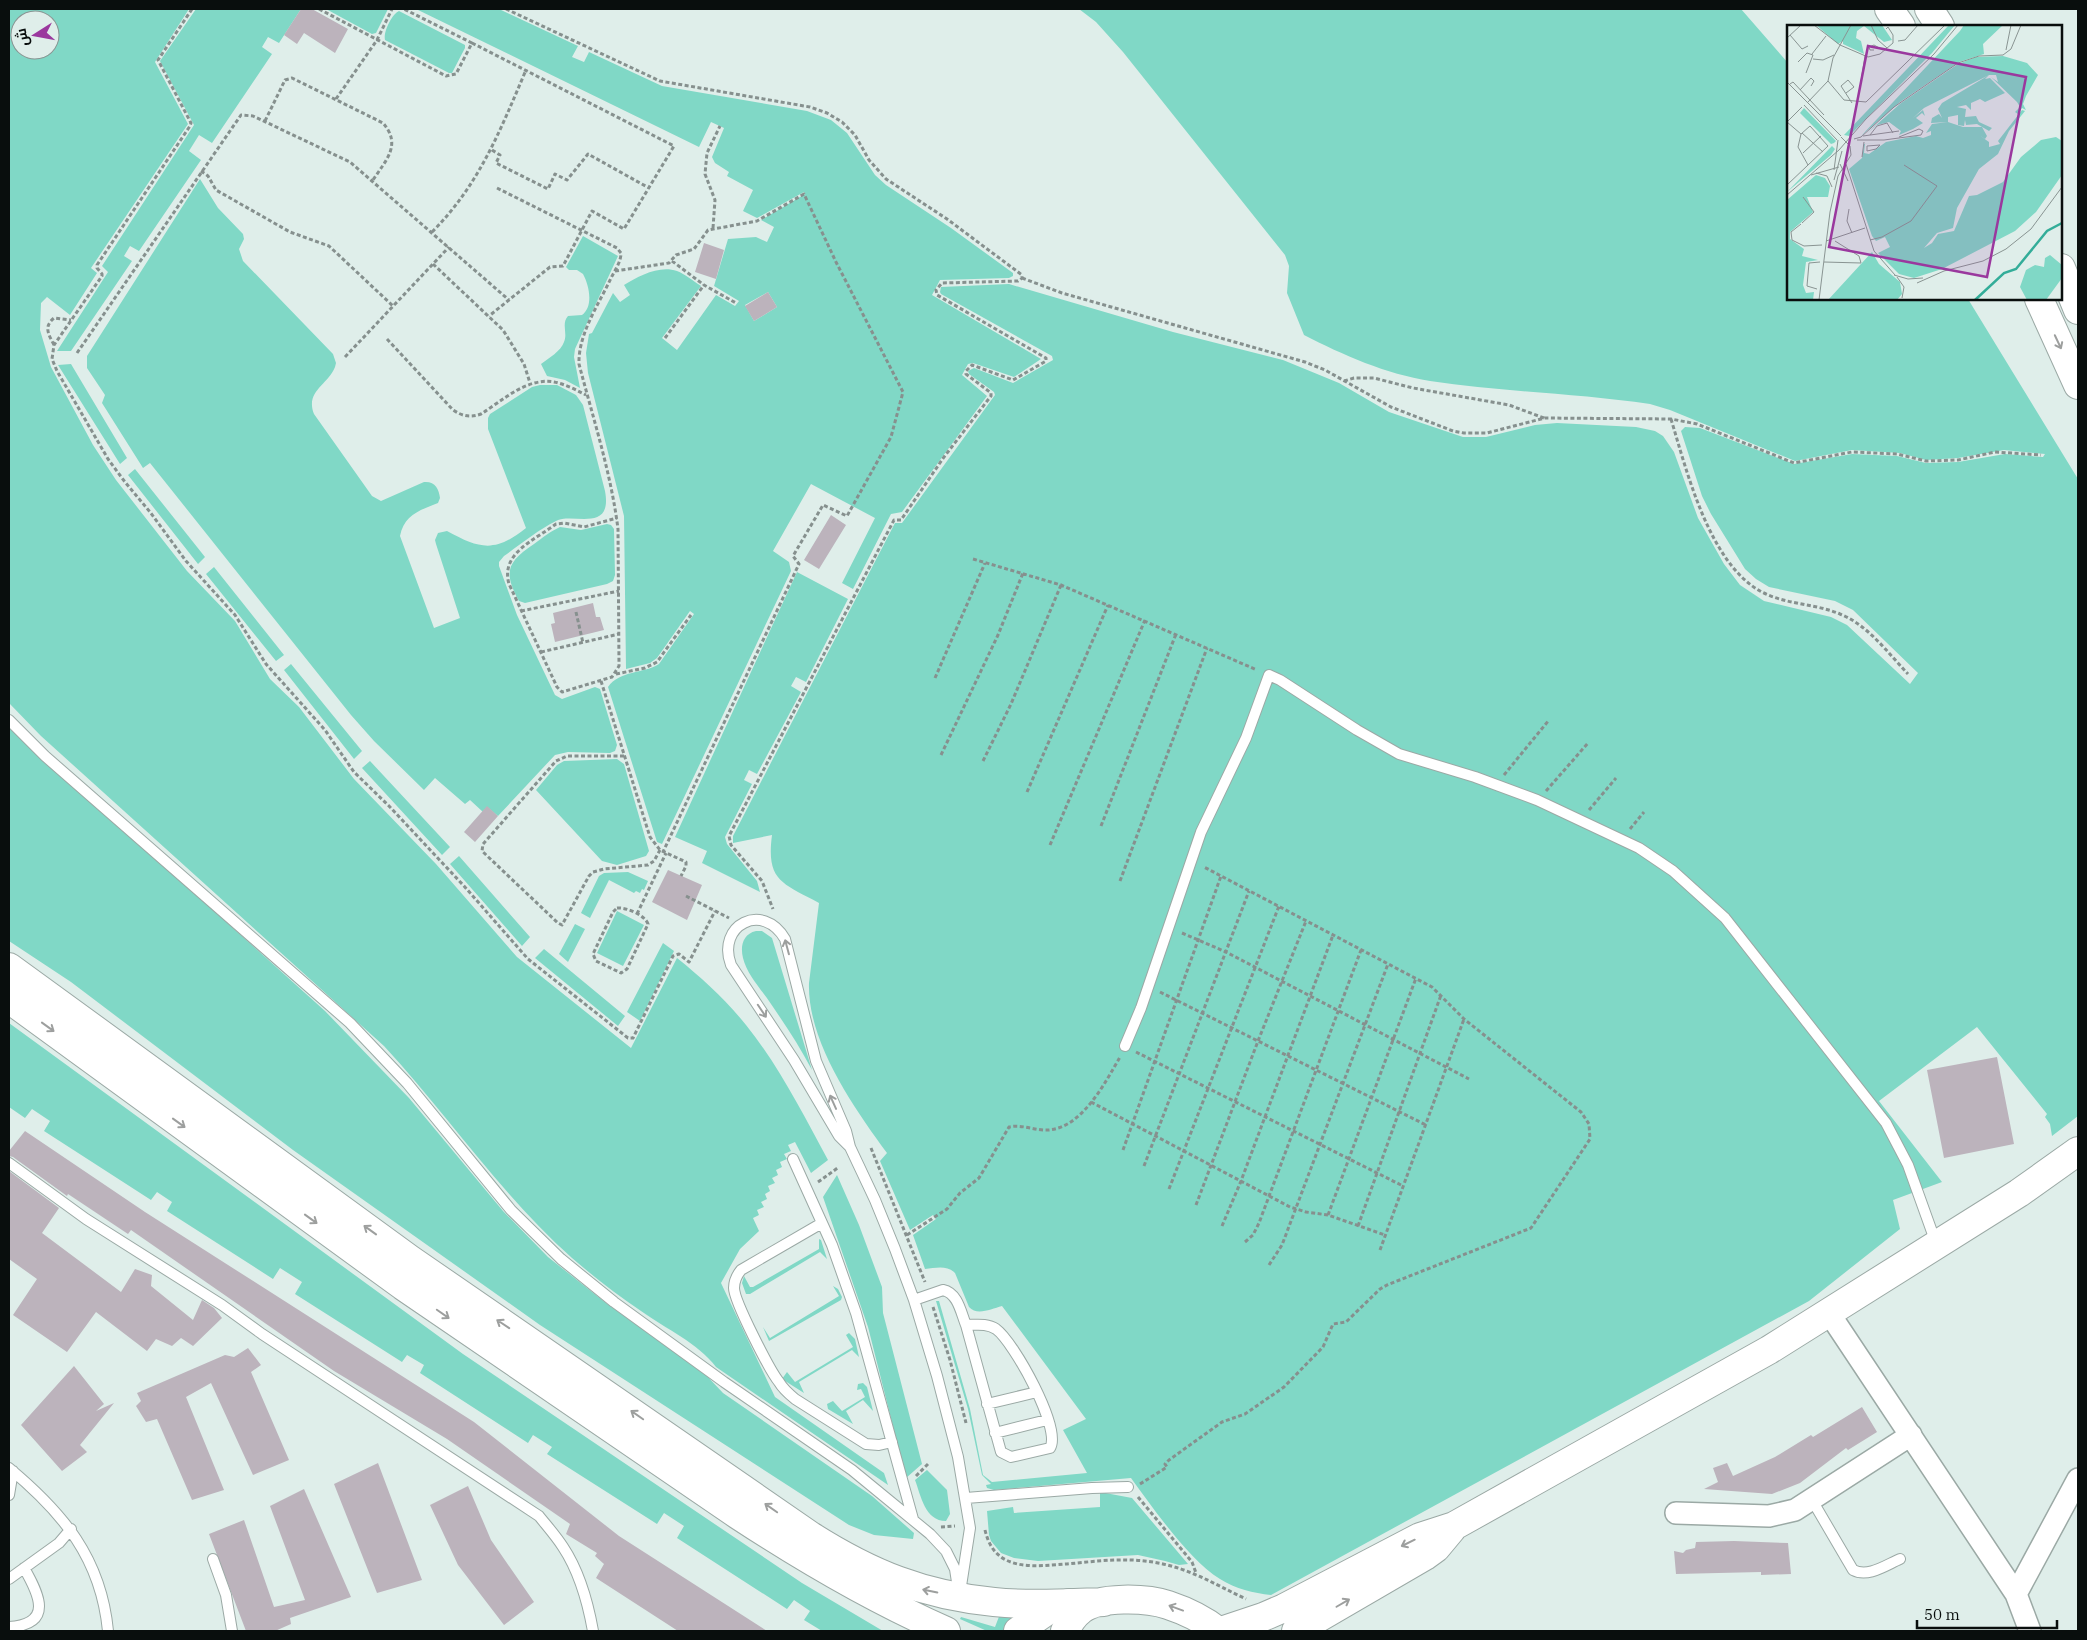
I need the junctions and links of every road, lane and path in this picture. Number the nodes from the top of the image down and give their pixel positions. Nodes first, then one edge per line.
1 (192, 9) edge
2 (319, 9) edge
3 (392, 9) edge
4 (404, 9) edge
5 (506, 9) edge
6 (1889, 9) edge
7 (1929, 9) edge
8 (1900, 25) edge
9 (1939, 25) edge
10 (377, 40) junction
11 (472, 43) junction
12 (526, 70) junction
13 (336, 99) junction
14 (265, 121) junction
15 (720, 126) dead end
16 (492, 150) junction
17 (201, 171) junction
18 (373, 180) junction
19 (497, 188) dead end
20 (649, 188) junction
21 (714, 228) junction
22 (582, 230) junction
23 (432, 232) junction
24 (449, 247) junction
25 (672, 261) junction
26 (433, 264) junction
27 (2062, 270) edge
28 (615, 271) junction
29 (1022, 278) junction
30 (704, 284) junction
31 (509, 300) junction
32 (2039, 300) edge
33 (736, 303) dead end
34 (393, 306) junction
35 (2078, 310) edge
36 (489, 316) junction
37 (71, 320) junction
38 (664, 338) dead end
39 (386, 339) dead end
40 (54, 345) junction
41 (77, 353) dead end
42 (345, 357) dead end
43 (1344, 381) junction
44 (530, 383) junction
45 (2078, 385) edge
46 (587, 395) junction
47 (1545, 418) junction
48 (1671, 419) junction
49 (2041, 455) dead end
50 (616, 518) junction
51 (974, 559) dead end
52 (985, 562) junction
53 (1023, 573) junction
54 (1061, 585) junction
55 (619, 591) junction
56 (1108, 606) junction
57 (521, 611) junction
58 (576, 612) dead end
59 (691, 615) dead end
60 (1145, 620) junction
61 (619, 634) junction
62 (1176, 634) junction
63 (583, 643) junction
64 (1207, 648) junction
65 (541, 652) junction
66 (616, 674) junction
67 (1908, 674) dead end
68 (1269, 675) junction
69 (934, 678) dead end
70 (601, 681) junction
71 (9, 720) edge
72 (1549, 720) dead end
73 (1588, 743) dead end
74 (941, 755) dead end
75 (624, 756) junction
76 (983, 761) dead end
77 (1616, 778) dead end
78 (1496, 785) junction
79 (1027, 792) dead end
80 (1537, 800) junction
81 (1644, 812) dead end
82 (1581, 819) junction
83 (1101, 826) dead end
84 (1621, 839) junction
85 (1050, 845) dead end
86 (663, 852) junction
87 (1192, 861) junction
88 (682, 876) dead end
89 (1221, 876) junction
90 (1120, 882) dead end
91 (1249, 891) junction
92 (686, 896) dead end
93 (1279, 906) junction
94 (715, 911) junction
95 (637, 914) junction
96 (1306, 921) junction
97 (774, 924) junction
98 (740, 925) junction
99 (1168, 928) junction
100 (1333, 935) junction
101 (1199, 940) junction
102 (1361, 950) junction
103 (1226, 952) junction
104 (1388, 964) junction
105 (9, 966) edge
106 (1255, 967) junction
107 (1416, 978) junction
108 (1281, 981) junction
109 (1148, 986) junction
110 (1441, 995) junction
111 (1309, 996) junction
112 (9, 999) edge
113 (1177, 1000) junction
114 (1338, 1011) junction
115 (1202, 1013) junction
116 (1464, 1019) junction
117 (1365, 1025) junction
118 (1231, 1028) junction
119 (1394, 1040) junction
120 (1258, 1041) junction
121 (1125, 1046) junction
122 (1420, 1054) junction
123 (1287, 1056) junction
124 (1155, 1061) junction
125 (1446, 1068) junction
126 (1316, 1070) junction
127 (1180, 1073) junction
128 (1469, 1079) dead end
129 (1343, 1084) junction
130 (1208, 1087) junction
131 (1370, 1097) junction
132 (1091, 1102) junction
133 (1237, 1102) junction
134 (1399, 1112) junction
135 (1265, 1116) junction
136 (1132, 1124) junction
137 (1426, 1125) junction
138 (1293, 1130) junction
139 (1156, 1136) junction
140 (1321, 1144) junction
141 (850, 1147) junction
142 (1122, 1150) dead end
143 (1183, 1150) junction
144 (2078, 1151) edge
145 (1348, 1158) junction
146 (793, 1159) dead end
147 (9, 1163) edge
148 (1144, 1166) dead end
149 (1212, 1166) junction
150 (838, 1167) dead end
151 (1377, 1172) junction
152 (1241, 1181) junction
153 (1403, 1186) junction
154 (1169, 1189) dead end
155 (808, 1191) junction
156 (1269, 1196) junction
157 (1196, 1205) dead end
158 (1296, 1210) junction
159 (1328, 1216) junction
160 (822, 1223) junction
161 (1222, 1226) dead end
162 (1358, 1226) junction
163 (907, 1235) dead end
164 (1385, 1236) junction
165 (1245, 1242) dead end
166 (1936, 1245) junction
167 (1380, 1250) dead end
168 (1269, 1265) dead end
169 (914, 1300) junction
170 (1829, 1313) junction
171 (966, 1325) junction
172 (1037, 1392) junction
173 (987, 1404) junction
174 (1047, 1420) junction
175 (995, 1433) junction
176 (1911, 1435) junction
177 (892, 1442) junction
178 (11, 1470) edge
179 (2078, 1479) edge
180 (1129, 1487) junction
181 (9, 1495) edge
182 (966, 1498) junction
183 (1812, 1500) junction
184 (1676, 1513) dead end
185 (913, 1519) junction
186 (955, 1526) dead end
187 (1454, 1526) junction
188 (940, 1527) dead end
189 (71, 1530) junction
190 (213, 1559) dead end
191 (1900, 1559) dead end
192 (24, 1568) junction
193 (1196, 1573) dead end
194 (9, 1579) edge
195 (2016, 1594) junction
196 (959, 1597) junction
197 (1085, 1605) junction
198 (912, 1622) edge
199 (9, 1627) edge
200 (108, 1631) edge
201 (232, 1631) edge
202 (593, 1631) edge
203 (946, 1631) edge
204 (1018, 1631) edge
205 (1036, 1631) edge
206 (1065, 1631) edge
207 (1220, 1631) edge
208 (1296, 1631) edge
209 (2030, 1631) edge

1 - 37 path
2 - 10 path
3 - 10 path
4 - 11 path
5 - 29 path
6 - 8 main road
7 - 9 main road
10 - 11 path
10 - 13 path
11 - 12 path
12 - 16 path
12 - 20 path
13 - 14 path
13 - 18 path
14 - 17 path
14 - 18 path
15 - 21 path
16 - 20 path
16 - 23 path
17 - 34 path
17 - 41 path
18 - 23 path
19 - 22 path
20 - 22 path
21 - 25 path
21 - 86 path
22 - 28 path
22 - 31 path
23 - 24 path
24 - 26 path
24 - 31 path
25 - 28 path
25 - 30 path
26 - 34 path
26 - 36 path
27 - 35 main road
28 - 46 path
29 - 43 path
29 - 97 path
30 - 33 path
30 - 38 path
31 - 36 path
32 -> 45 main road
34 - 42 path
36 - 44 path
37 - 40 path
37 - 40 path
39 - 44 path
40 - 94 path
43 - 47 path
43 - 47 path
44 - 46 path
46 - 50 path
47 - 48 path
48 - 49 path
48 - 67 path
50 - 55 path
50 - 57 path
51 - 52 path
52 - 53 path
52 - 69 path
53 - 54 path
53 - 74 path
54 - 56 path
54 - 76 path
55 - 57 path
55 - 61 path
56 - 60 path
56 - 79 path
57 - 65 path
58 - 63 path
59 - 66 path
60 - 62 path
60 - 85 path
61 - 63 path
61 - 66 path
62 - 64 path
62 - 83 path
63 - 65 path
64 - 68 path
64 - 90 path
65 - 70 path
66 - 70 path
68 - 78 lane
68 - 87 lane
70 - 75 path
71 - 185 lane
72 - 78 path
73 - 80 path
75 - 86 path
75 - 86 path
77 - 82 path
78 - 80 lane
80 - 82 lane
81 - 84 path
82 - 84 lane
84 - 166 lane
86 - 88 path
86 - 95 path
87 - 89 path
87 - 99 lane
89 - 91 path
89 - 101 path
91 - 93 path
91 - 103 path
92 - 94 path
93 - 96 path
93 - 106 path
94 - 98 path
95 - 95 path
96 - 100 path
96 - 108 path
97 - 98 lane
141 -> 97 lane
98 -> 141 lane
99 - 101 path
99 - 109 lane
100 - 102 path
100 - 111 path
101 - 103 path
101 - 113 path
102 - 104 path
102 - 114 path
103 - 106 path
103 - 115 path
104 - 107 path
104 - 117 path
196 -> 105 main road
106 - 108 path
106 - 118 path
107 - 110 path
107 - 119 path
108 - 111 path
108 - 120 path
109 - 113 path
109 - 121 lane
110 - 116 path
110 - 122 path
111 - 114 path
111 - 123 path
112 -> 198 main road
113 - 115 path
113 - 124 path
114 - 117 path
114 - 126 path
115 - 118 path
115 - 127 path
116 - 125 path
116 - 180 path
117 - 119 path
117 - 129 path
118 - 120 path
118 - 130 path
119 - 122 path
119 - 131 path
120 - 123 path
120 - 133 path
121 - 124 path
121 - 132 path
122 - 125 path
122 - 134 path
123 - 126 path
123 - 135 path
124 - 127 path
124 - 136 path
125 - 128 path
125 - 137 path
126 - 129 path
126 - 138 path
127 - 130 path
127 - 139 path
129 - 131 path
129 - 140 path
130 - 133 path
130 - 143 path
131 - 134 path
131 - 145 path
132 - 136 path
132 - 163 path
133 - 135 path
133 - 149 path
134 - 137 path
134 - 151 path
135 - 138 path
135 - 152 path
136 - 139 path
136 - 142 path
137 - 153 path
138 - 140 path
138 - 156 path
139 - 143 path
139 - 148 path
140 - 145 path
140 - 158 path
141 - 169 lane
143 - 149 path
143 - 154 path
144 - 166 main road
145 - 151 path
145 - 159 path
146 - 155 lane
147 - 202 lane
149 - 152 path
149 - 157 path
150 - 155 path
151 - 153 path
151 - 162 path
152 - 156 path
152 - 161 path
153 - 164 path
155 - 160 lane
156 - 158 path
156 - 165 path
158 - 159 path
158 - 168 path
159 - 162 path
160 - 177 lane
160 - 177 lane
162 - 164 path
164 - 167 path
166 - 170 main road
169 - 171 lane
169 - 182 lane
170 - 176 street
170 - 187 main road
171 - 172 lane
171 - 173 lane
172 - 173 lane
172 - 174 lane
173 - 175 lane
174 - 175 lane
174 - 175 lane
176 - 183 street
176 - 195 street
177 - 185 lane
178 - 181 lane
178 - 189 lane
179 - 195 street
180 - 182 lane
180 - 193 path
182 - 196 lane
183 - 184 street
183 - 191 lane
185 - 196 lane
186 - 188 path
187 -> 207 main road
208 -> 187 main road
189 - 192 lane
189 - 200 lane
190 - 201 lane
192 - 194 lane
192 - 199 lane
195 - 209 street
196 - 197 main road
197 - 204 main road
197 - 205 main road
197 - 206 main road
207 -> 197 main road
198 - 203 main road

